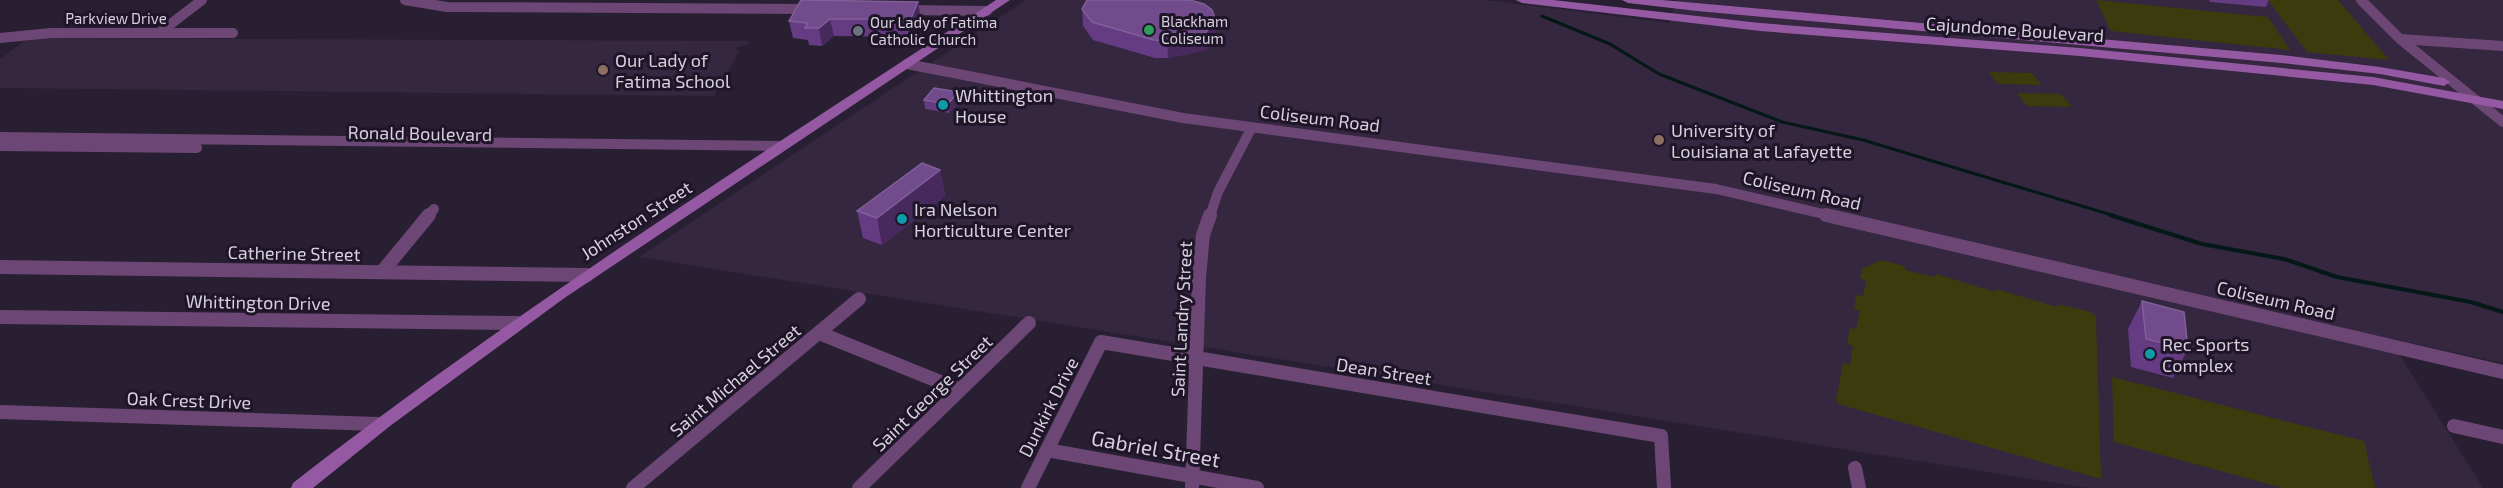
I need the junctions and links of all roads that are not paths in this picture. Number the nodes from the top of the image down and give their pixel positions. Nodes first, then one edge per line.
1 (202, 0) edge
2 (405, 0) edge
3 (442, 0) edge
4 (1522, 0) edge
5 (1628, 0) edge
6 (2361, 0) edge
7 (996, 6) edge
8 (888, 7) edge
9 (1709, 15) junction
10 (159, 33) junction
11 (233, 33) dead end
12 (0, 38) edge
13 (2400, 39) junction
14 (2503, 46) edge
15 (907, 64) junction
16 (2454, 84) junction
17 (2503, 94) edge
18 (2473, 98) junction
19 (2503, 105) edge
20 (2503, 122) edge
21 (1252, 127) junction
22 (0, 137) edge
23 (78, 138) junction
24 (256, 140) junction
25 (0, 146) edge
26 (67, 146) junction
27 (427, 146) junction
28 (248, 148) junction
29 (777, 150) junction
30 (434, 209) dead end
31 (0, 267) edge
32 (382, 272) junction
33 (587, 275) junction
34 (859, 299) dead end
35 (0, 317) edge
36 (517, 323) junction
37 (1029, 323) dead end
38 (819, 333) junction
39 (1101, 342) joint
40 (1196, 358) junction
41 (2503, 372) edge
42 (960, 390) junction
43 (0, 412) edge
44 (378, 424) junction
45 (2454, 426) dead end
46 (2503, 437) edge
47 (1047, 450) junction
48 (1856, 468) dead end
49 (1192, 482) edge
50 (300, 488) edge
51 (633, 488) edge
52 (859, 488) edge
53 (1028, 488) edge
54 (1257, 488) edge
55 (1664, 488) edge
56 (1859, 488) edge

1 - 10 street
2 - 3 street
4 - 9 street, Cajundome Boulevard
5 - 9 street, Cajundome Boulevard
6 - 13 street
7 - 8 street
7 - 15 street, Johnston Street
9 - 16 street, Cajundome Boulevard
9 - 18 street, Cajundome Boulevard
10 - 11 street, Parkview Drive
10 - 12 street, Parkview Drive
13 - 14 street
13 - 16 street
15 - 21 street, Coliseum Road
15 - 29 street, Johnston Street
16 - 17 street, Cajundome Boulevard
16 - 18 street
18 - 19 street, Cajundome Boulevard
18 - 20 street
21 - 40 street, Saint Landry Street
21 - 41 street, Coliseum Road
22 - 23 street, Ronald Boulevard
23 - 24 street, Ronald Boulevard
23 - 26 street
24 - 27 street, Ronald Boulevard
24 - 28 street
25 - 26 street, Ronald Boulevard
26 - 28 street, Ronald Boulevard
27 - 28 street, Ronald Boulevard
27 - 29 street, Ronald Boulevard
29 - 33 street, Johnston Street
30 - 32 street
31 - 32 street, Catherine Street
32 - 33 street, Catherine Street
33 - 36 street, Johnston Street
34 - 38 street, Saint Michael Street
35 - 36 street, Whittington Drive
36 - 44 street, Johnston Street
37 - 42 street, Saint George Street
38 - 42 street
38 - 51 street, Saint Michael Street
39 - 40 street, Dean Street
39 - 47 street, Dunkirk Drive
40 - 49 street, Saint Landry Street
40 - 55 street, Dean Street
42 - 52 street, Saint George Street
43 - 44 street, Oak Crest Drive
44 - 50 street, Johnston Street
45 - 46 street
47 - 49 street, Gabriel Street
47 - 53 street, Dunkirk Drive
48 - 56 street
49 - 54 street, Gabriel Street

